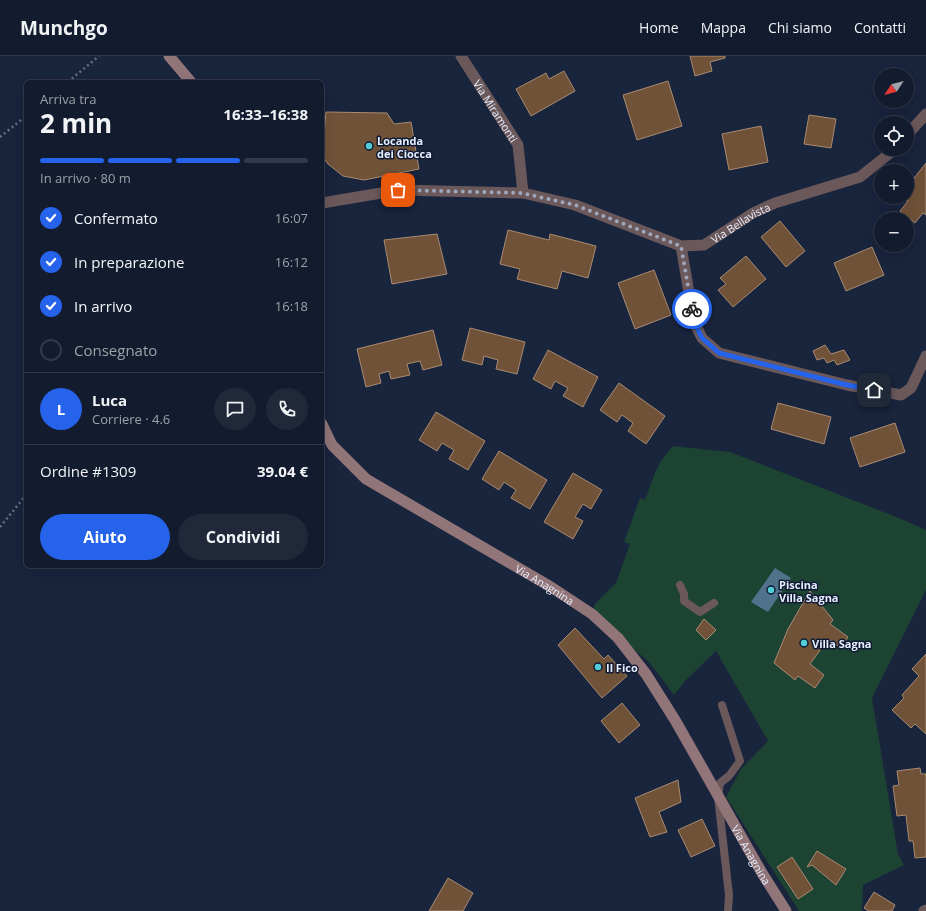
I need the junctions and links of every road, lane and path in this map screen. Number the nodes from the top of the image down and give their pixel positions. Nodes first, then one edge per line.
1 (99, 56) edge
2 (169, 56) edge
3 (461, 56) edge
4 (70, 80) edge
5 (189, 80) edge
6 (926, 114) edge
7 (24, 118) edge
8 (914, 127) edge
9 (0, 137) edge
10 (886, 156) edge
11 (522, 193) junction
12 (324, 204) edge
13 (681, 246) junction
14 (926, 356) edge
15 (324, 428) edge
16 (24, 497) edge
17 (0, 527) edge
18 (680, 585) dead end
19 (714, 603) dead end
20 (722, 705) dead end
21 (718, 797) junction
22 (728, 911) edge
23 (786, 911) edge

1 - 4 path
2 - 5 main road
3 - 11 street, Via Miramonti
6 - 8 street
7 - 9 path
10 - 13 street, Via Bellavista
11 - 12 street, Via Bellavista
11 - 13 street, Via Bellavista
13 - 14 street
15 - 21 main road, Via Anagnina
16 - 17 path
18 - 19 lane
20 - 21 lane
21 - 22 lane, Via Anagnina
21 - 23 main road, Via Anagnina

